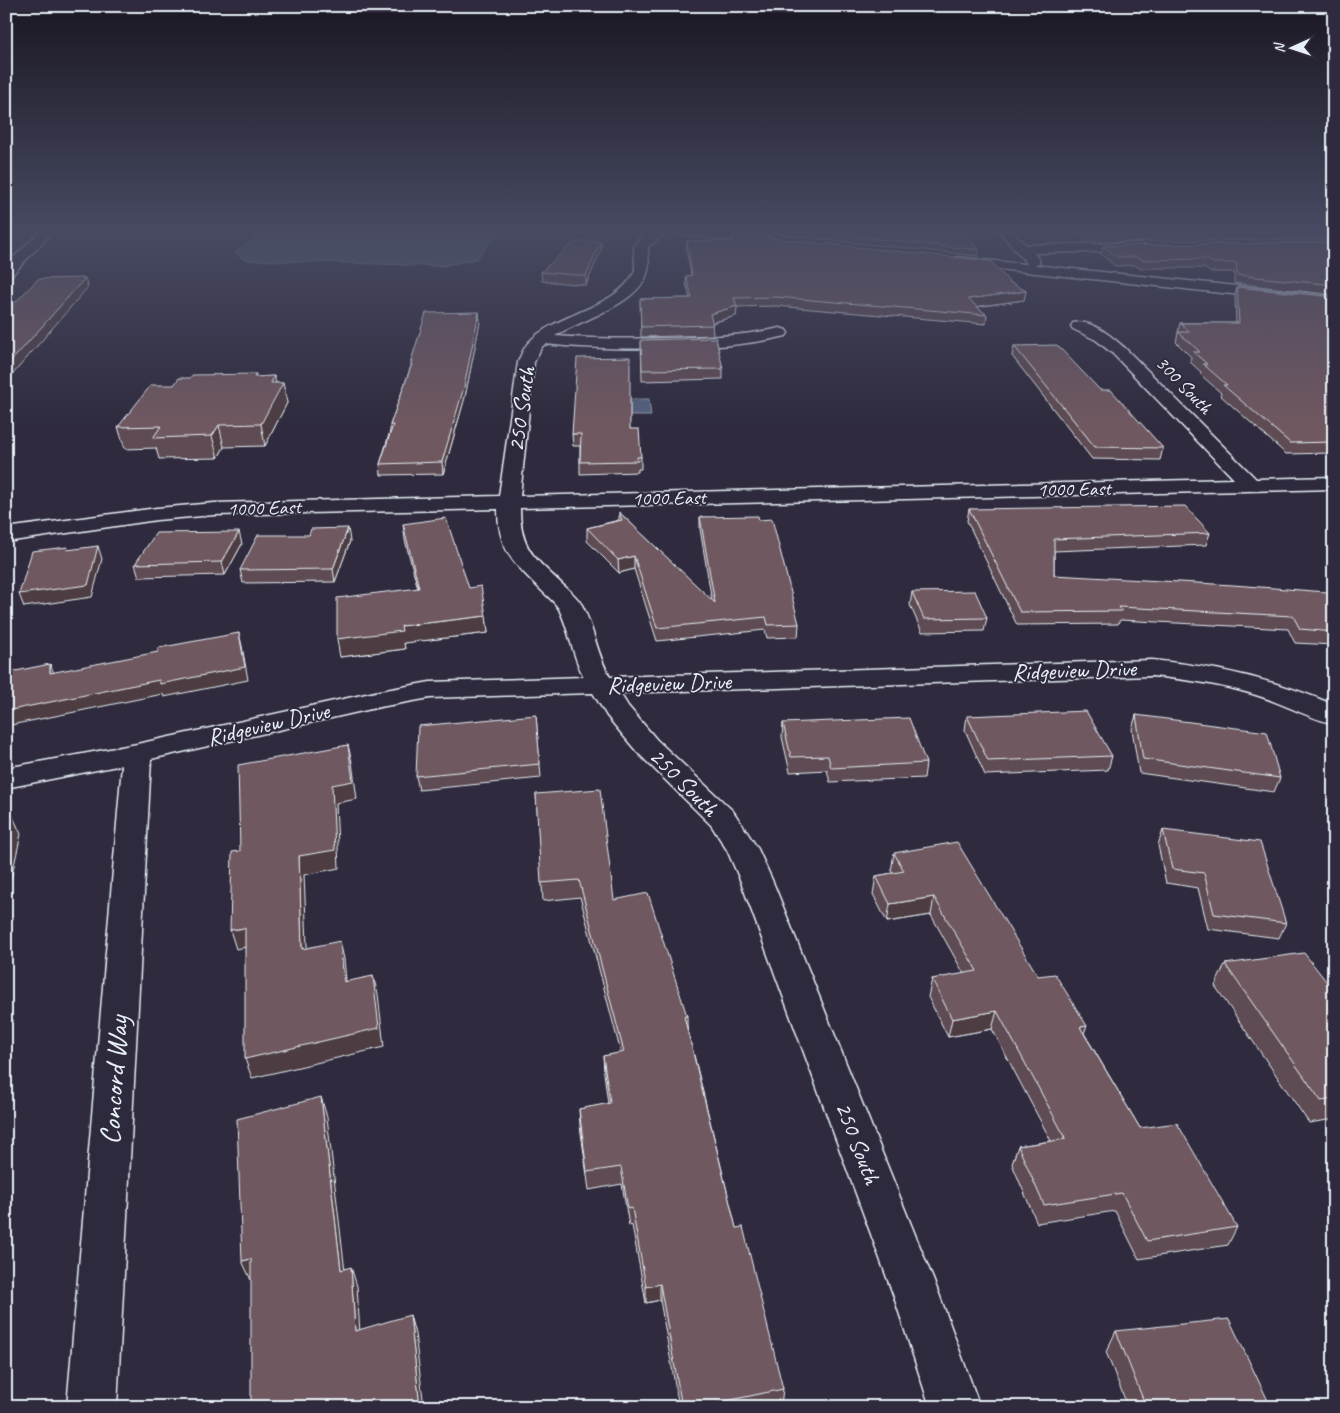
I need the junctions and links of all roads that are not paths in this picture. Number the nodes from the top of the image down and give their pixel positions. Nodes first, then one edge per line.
1 (618, 296) edge
2 (1286, 296) edge
3 (1334, 301) edge
4 (1079, 326) dead end
5 (780, 333) dead end
6 (541, 339) junction
7 (1334, 482) edge
8 (1251, 485) junction
9 (509, 501) junction
10 (6, 535) edge
11 (601, 686) junction
12 (1334, 716) edge
13 (137, 753) junction
14 (6, 778) edge
15 (92, 1407) edge
16 (955, 1407) edge

1 - 6 street, 250 South
2 - 3 street
4 - 8 street, 300 South
5 - 6 street
6 - 9 street, 250 South
7 - 8 street, 1000 East
8 - 9 street, 1000 East
9 - 10 street, 1000 East
9 - 11 street, 250 South
11 - 12 street, Ridgeview Drive
11 - 13 street, Ridgeview Drive
11 - 16 street, 250 South
13 - 14 street, Ridgeview Drive
13 - 15 street, Concord Way

